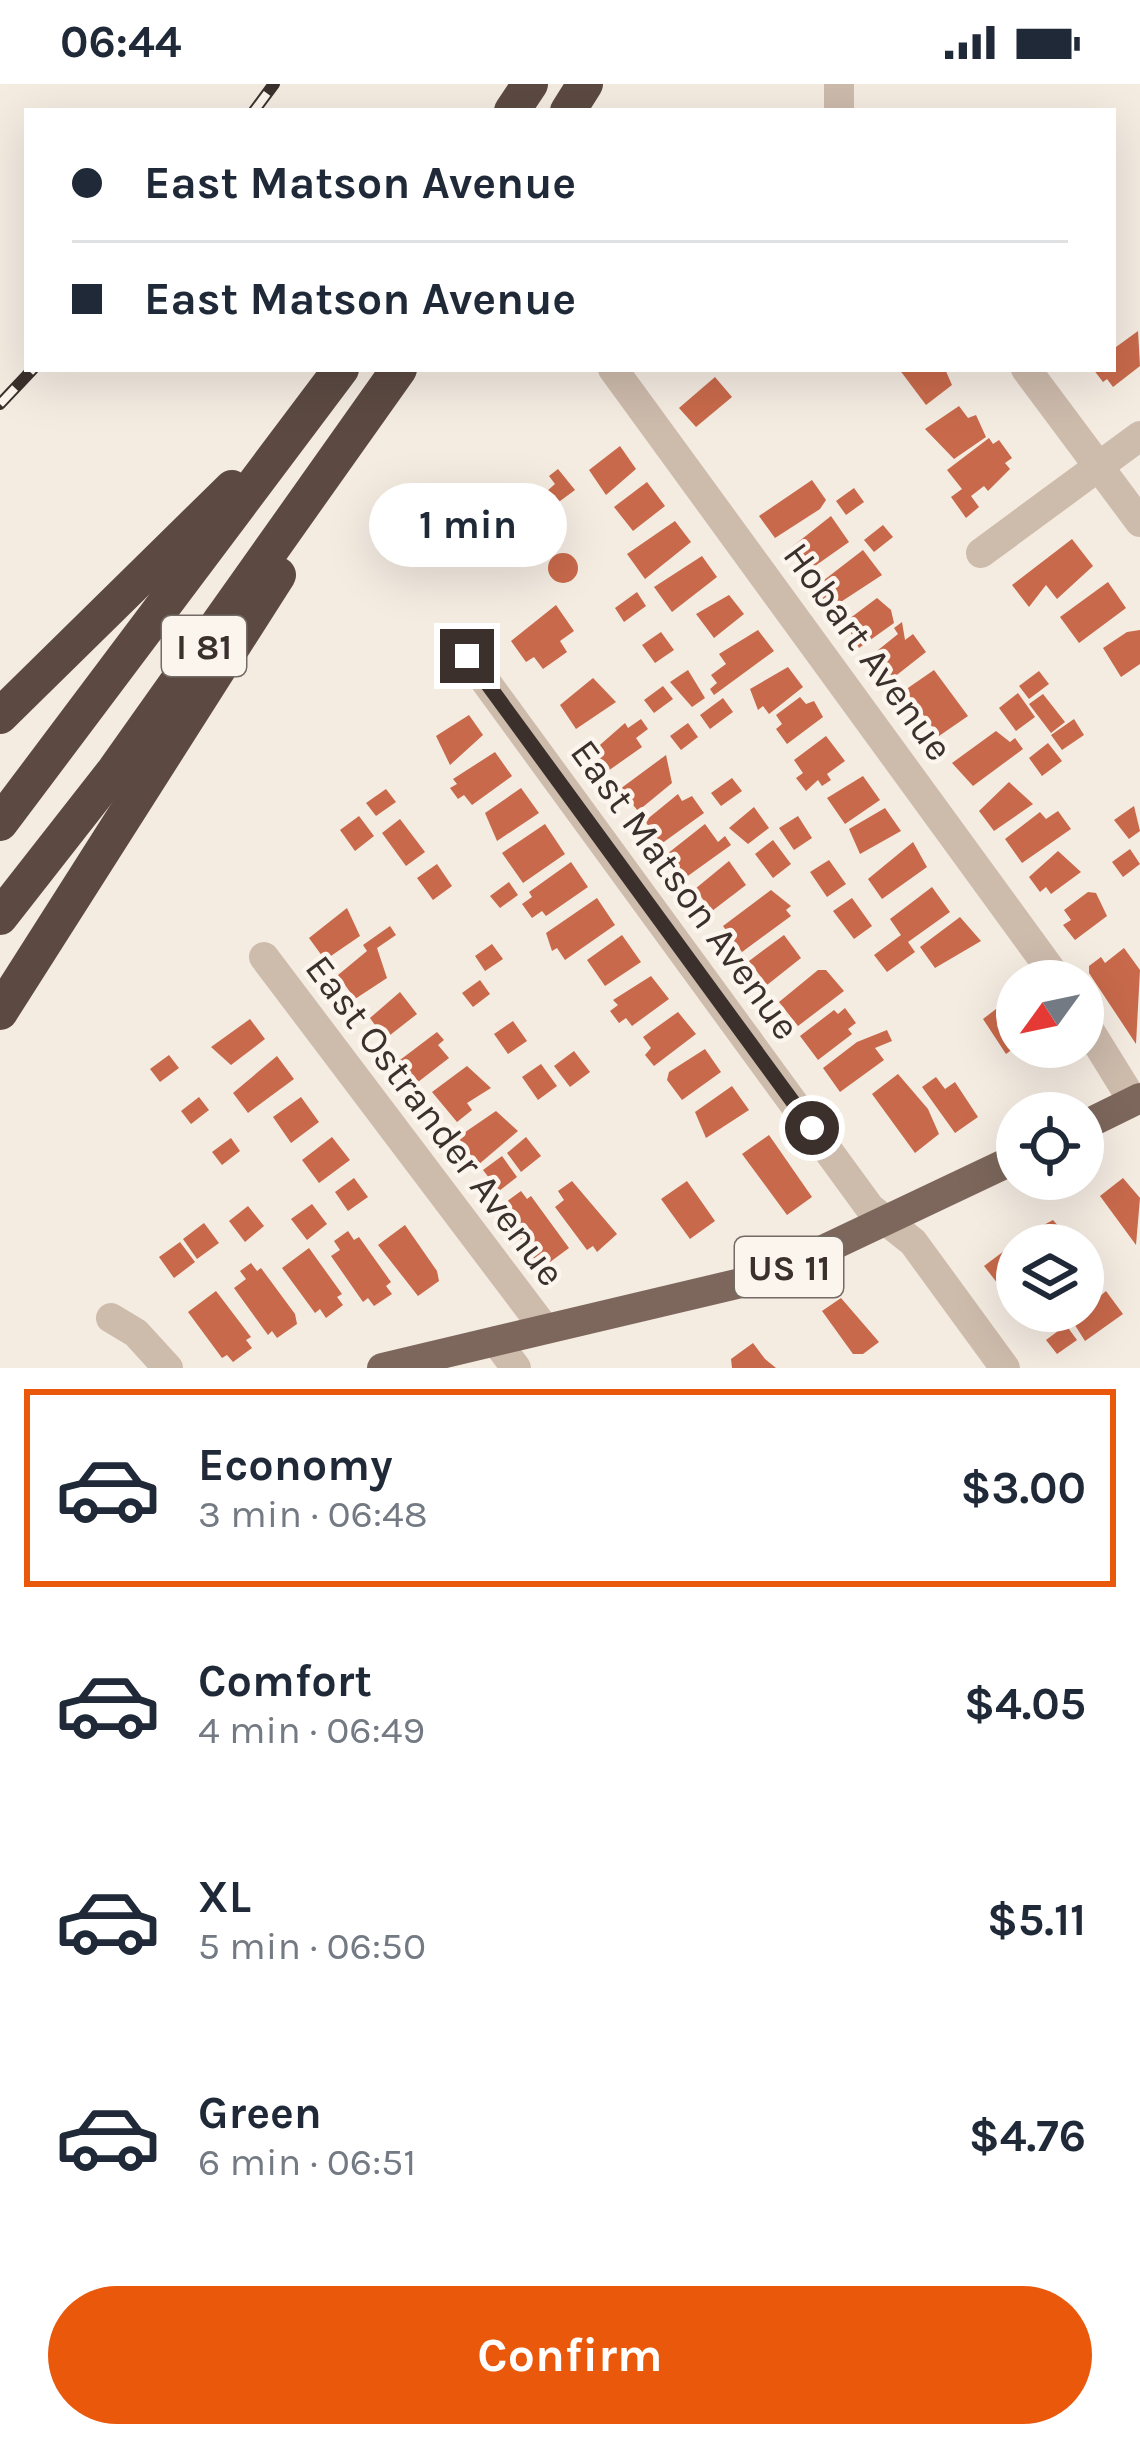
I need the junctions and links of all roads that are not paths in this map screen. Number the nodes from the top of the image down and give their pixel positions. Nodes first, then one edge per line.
1 (339, 372) edge
2 (397, 372) edge
3 (615, 372) edge
4 (1028, 372) edge
5 (320, 401) junction
6 (1140, 436) edge
7 (1099, 467) junction
8 (324, 481) junction
9 (1140, 522) edge
10 (981, 553) dead end
11 (467, 656) dead end
12 (0, 716) edge
13 (0, 823) edge
14 (0, 917) edge
15 (264, 957) dead end
16 (1044, 960) edge
17 (0, 1012) edge
18 (1104, 1051) edge
19 (1137, 1100) edge
20 (1104, 1116) edge
21 (996, 1168) edge
22 (889, 1221) junction
23 (111, 1318) dead end
24 (545, 1329) junction
25 (496, 1341) junction
26 (168, 1368) edge
27 (382, 1368) edge
28 (516, 1368) edge
29 (1005, 1368) edge

1 - 5 highway, I 81
2 - 8 highway, I 81
3 - 16 street, Hobart Avenue
4 - 7 street
5 - 12 highway
5 - 13 highway, I 81
6 - 7 street
7 - 9 street
7 - 10 street
8 - 14 highway, I 81
8 - 17 highway
11 - 22 street, East Matson Avenue
15 - 24 street, East Ostrander Avenue
18 - 19 street
19 - 20 main road
21 - 22 main road, US 11
22 - 24 main road, US 11
22 - 29 street, East Matson Avenue
23 - 26 street
24 - 25 main road, US 11
25 - 27 main road, US 11
25 - 28 street

